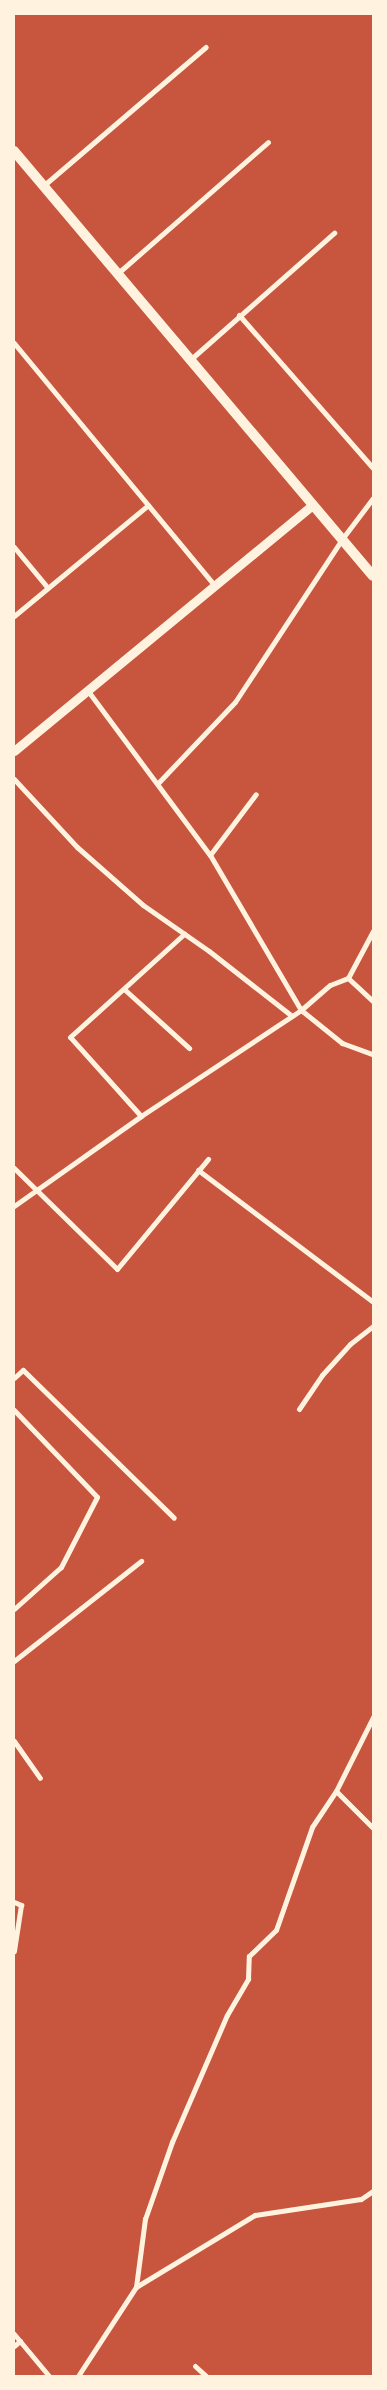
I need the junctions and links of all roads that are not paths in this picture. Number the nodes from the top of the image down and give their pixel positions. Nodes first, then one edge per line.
1 (206, 47) dead end
2 (268, 142) dead end
3 (14, 151) edge
4 (43, 186) junction
5 (334, 233) dead end
6 (117, 274) junction
7 (240, 315) junction
8 (14, 343) edge
9 (191, 358) junction
10 (373, 468) edge
11 (373, 498) edge
12 (148, 505) junction
13 (312, 506) junction
14 (342, 538) junction
15 (14, 547) edge
16 (373, 576) edge
17 (215, 586) junction
18 (48, 588) junction
19 (14, 616) edge
20 (88, 691) junction
21 (14, 751) edge
22 (14, 780) edge
23 (159, 782) junction
24 (256, 794) dead end
25 (210, 855) junction
26 (373, 931) edge
27 (184, 934) junction
28 (348, 978) junction
29 (124, 989) junction
30 (373, 1000) edge
31 (301, 1010) junction
32 (292, 1016) junction
33 (189, 1048) dead end
34 (373, 1054) edge
35 (141, 1116) junction
36 (208, 1159) dead end
37 (14, 1168) edge
38 (198, 1170) junction
39 (38, 1190) junction
40 (14, 1206) edge
41 (373, 1302) edge
42 (373, 1326) edge
43 (14, 1379) edge
44 (299, 1409) dead end
45 (14, 1410) edge
46 (174, 1518) dead end
47 (140, 1561) dead end
48 (14, 1610) edge
49 (14, 1661) edge
50 (373, 1717) edge
51 (14, 1741) edge
52 (40, 1778) dead end
53 (336, 1791) junction
54 (373, 1828) edge
55 (14, 1902) edge
56 (14, 1951) edge
57 (373, 2190) edge
58 (136, 2286) junction
59 (14, 2334) edge
60 (20, 2341) junction
61 (14, 2346) edge
62 (195, 2366) dead end
63 (202, 2375) edge
64 (49, 2376) edge
65 (78, 2376) edge

1 - 4 street
2 - 6 street
3 - 4 main road
4 - 6 main road
5 - 7 street
6 - 9 main road
7 - 9 street
7 - 10 street
8 - 12 street
9 - 13 main road
11 - 14 street
12 - 17 street
12 - 18 street
13 - 14 main road
13 - 17 street
14 - 16 main road
14 - 23 street
15 - 18 street
17 - 20 street
18 - 19 street
20 - 21 street
20 - 23 street
22 - 27 street
23 - 25 street
24 - 25 street
25 - 31 street
26 - 28 street
27 - 29 street
27 - 32 street
28 - 30 street
28 - 31 street
29 - 33 street
29 - 35 street
31 - 32 street
31 - 34 street
32 - 35 street
35 - 39 street
36 - 38 street
37 - 39 street
38 - 39 street
38 - 41 street
39 - 40 street
42 - 44 street
43 - 46 street
45 - 48 street
47 - 49 street
50 - 53 street
51 - 52 street
53 - 54 street
53 - 58 street
55 - 56 street
57 - 58 street
58 - 65 street
59 - 60 street
60 - 61 street
60 - 64 street
62 - 63 street

